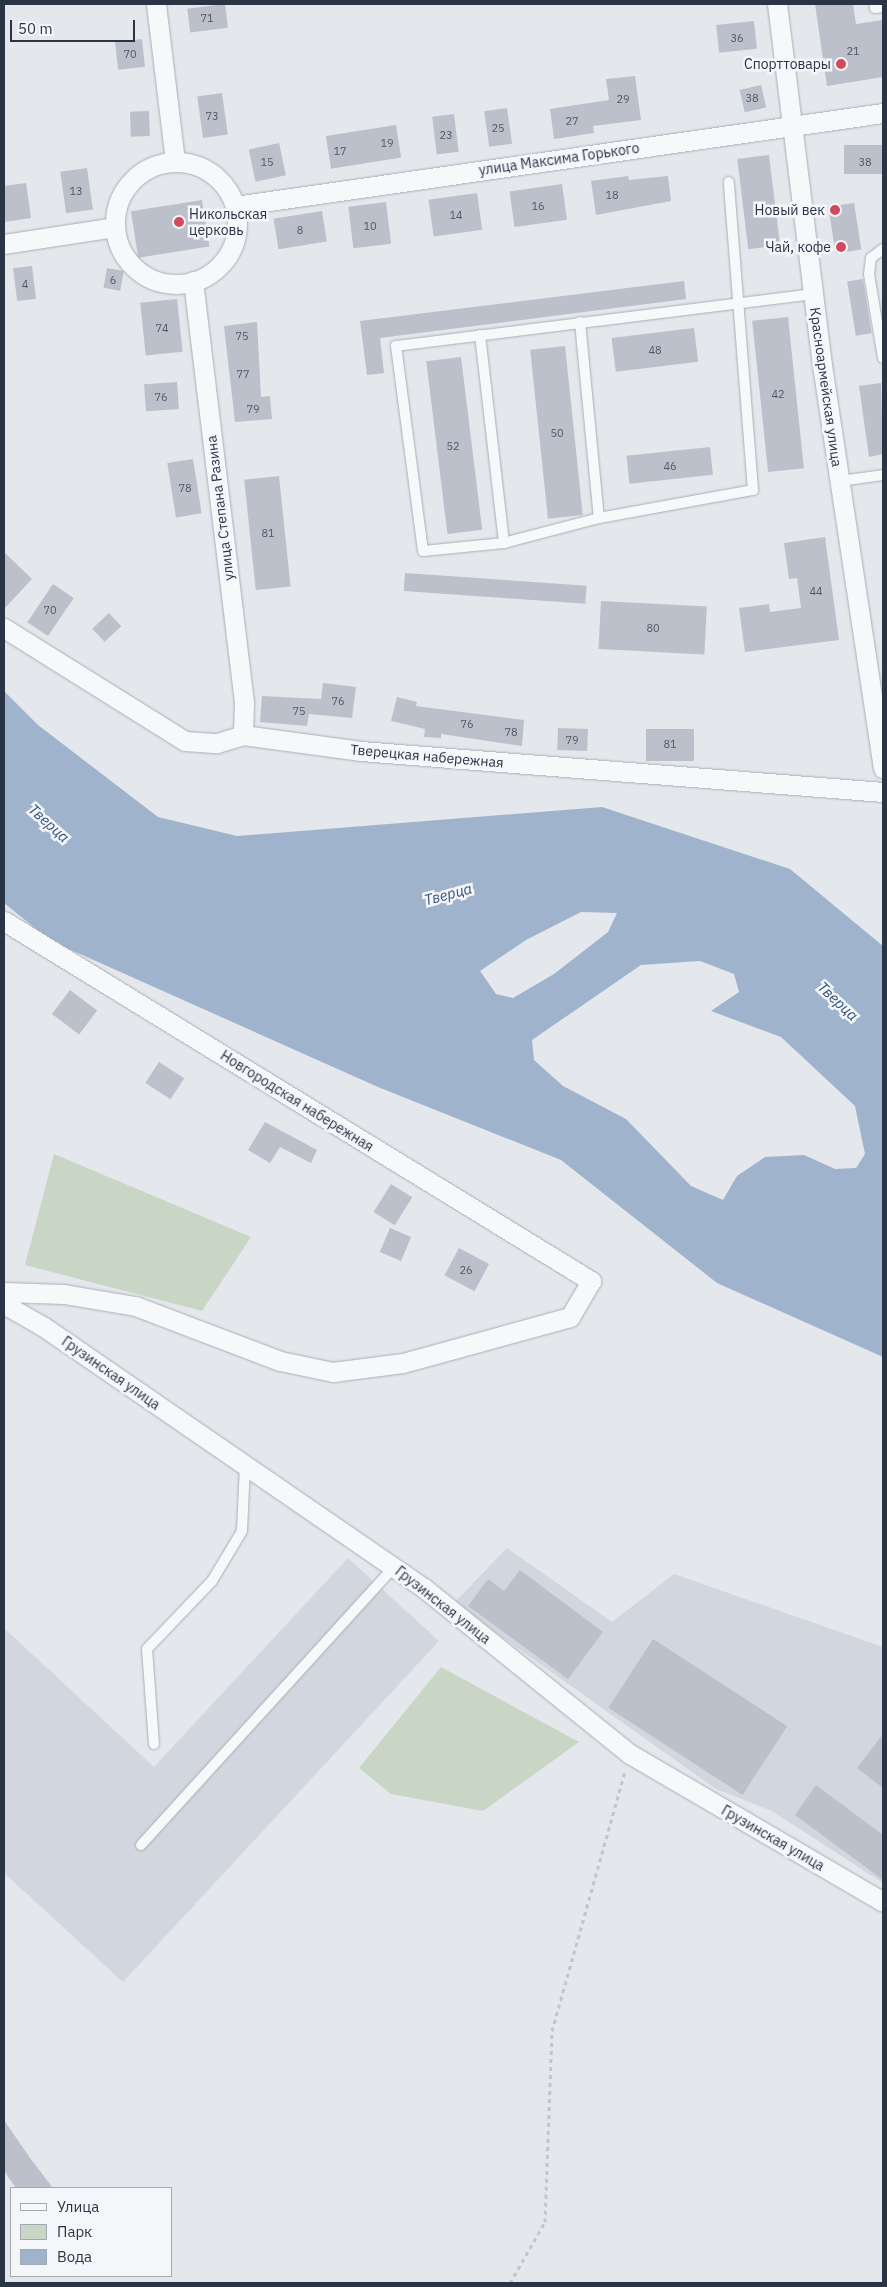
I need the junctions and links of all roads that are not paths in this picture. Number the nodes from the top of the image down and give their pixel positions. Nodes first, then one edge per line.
1 (156, 4) edge
2 (777, 4) edge
3 (875, 4) edge
4 (883, 7) edge
5 (883, 113) edge
6 (792, 126) junction
7 (175, 162) junction
8 (729, 182) dead end
9 (235, 206) junction
10 (115, 227) junction
11 (4, 244) edge
12 (883, 249) edge
13 (193, 282) junction
14 (813, 294) junction
15 (735, 304) junction
16 (580, 322) junction
17 (480, 335) junction
18 (883, 358) edge
19 (883, 475) edge
20 (840, 481) junction
21 (599, 518) junction
22 (504, 543) junction
23 (4, 628) edge
24 (244, 735) junction
25 (883, 768) edge
26 (883, 792) edge
27 (4, 921) edge
28 (4, 1292) edge
29 (4, 1304) edge
30 (245, 1465) junction
31 (394, 1567) junction
32 (154, 1744) dead end
33 (141, 1845) dead end
34 (883, 1902) edge

1 - 7 street
2 - 6 street, Красноармейская улица
3 - 4 lane
5 - 6 street, улица Максима Горького
6 - 9 street, улица Максима Горького
6 - 14 street, Красноармейская улица
7 - 9 street
7 - 10 street
8 - 15 lane
9 - 13 street
10 - 11 street
10 - 13 street
12 - 18 lane
13 - 24 street, улица Степана Разина
14 - 15 lane
14 - 20 street, Красноармейская улица
15 - 16 lane
15 - 21 lane
16 - 17 lane
16 - 21 lane
17 - 22 lane
17 - 22 lane
19 - 20 lane
20 - 25 street, Красноармейская улица
21 - 22 lane
23 - 24 street, Тверецкая набережная
24 - 26 street, Тверецкая набережная
27 - 28 street, Новгородская набережная
29 - 30 street, Грузинская улица
30 - 31 street, Грузинская улица
30 - 32 lane
31 - 33 lane
31 - 34 street, Грузинская улица

